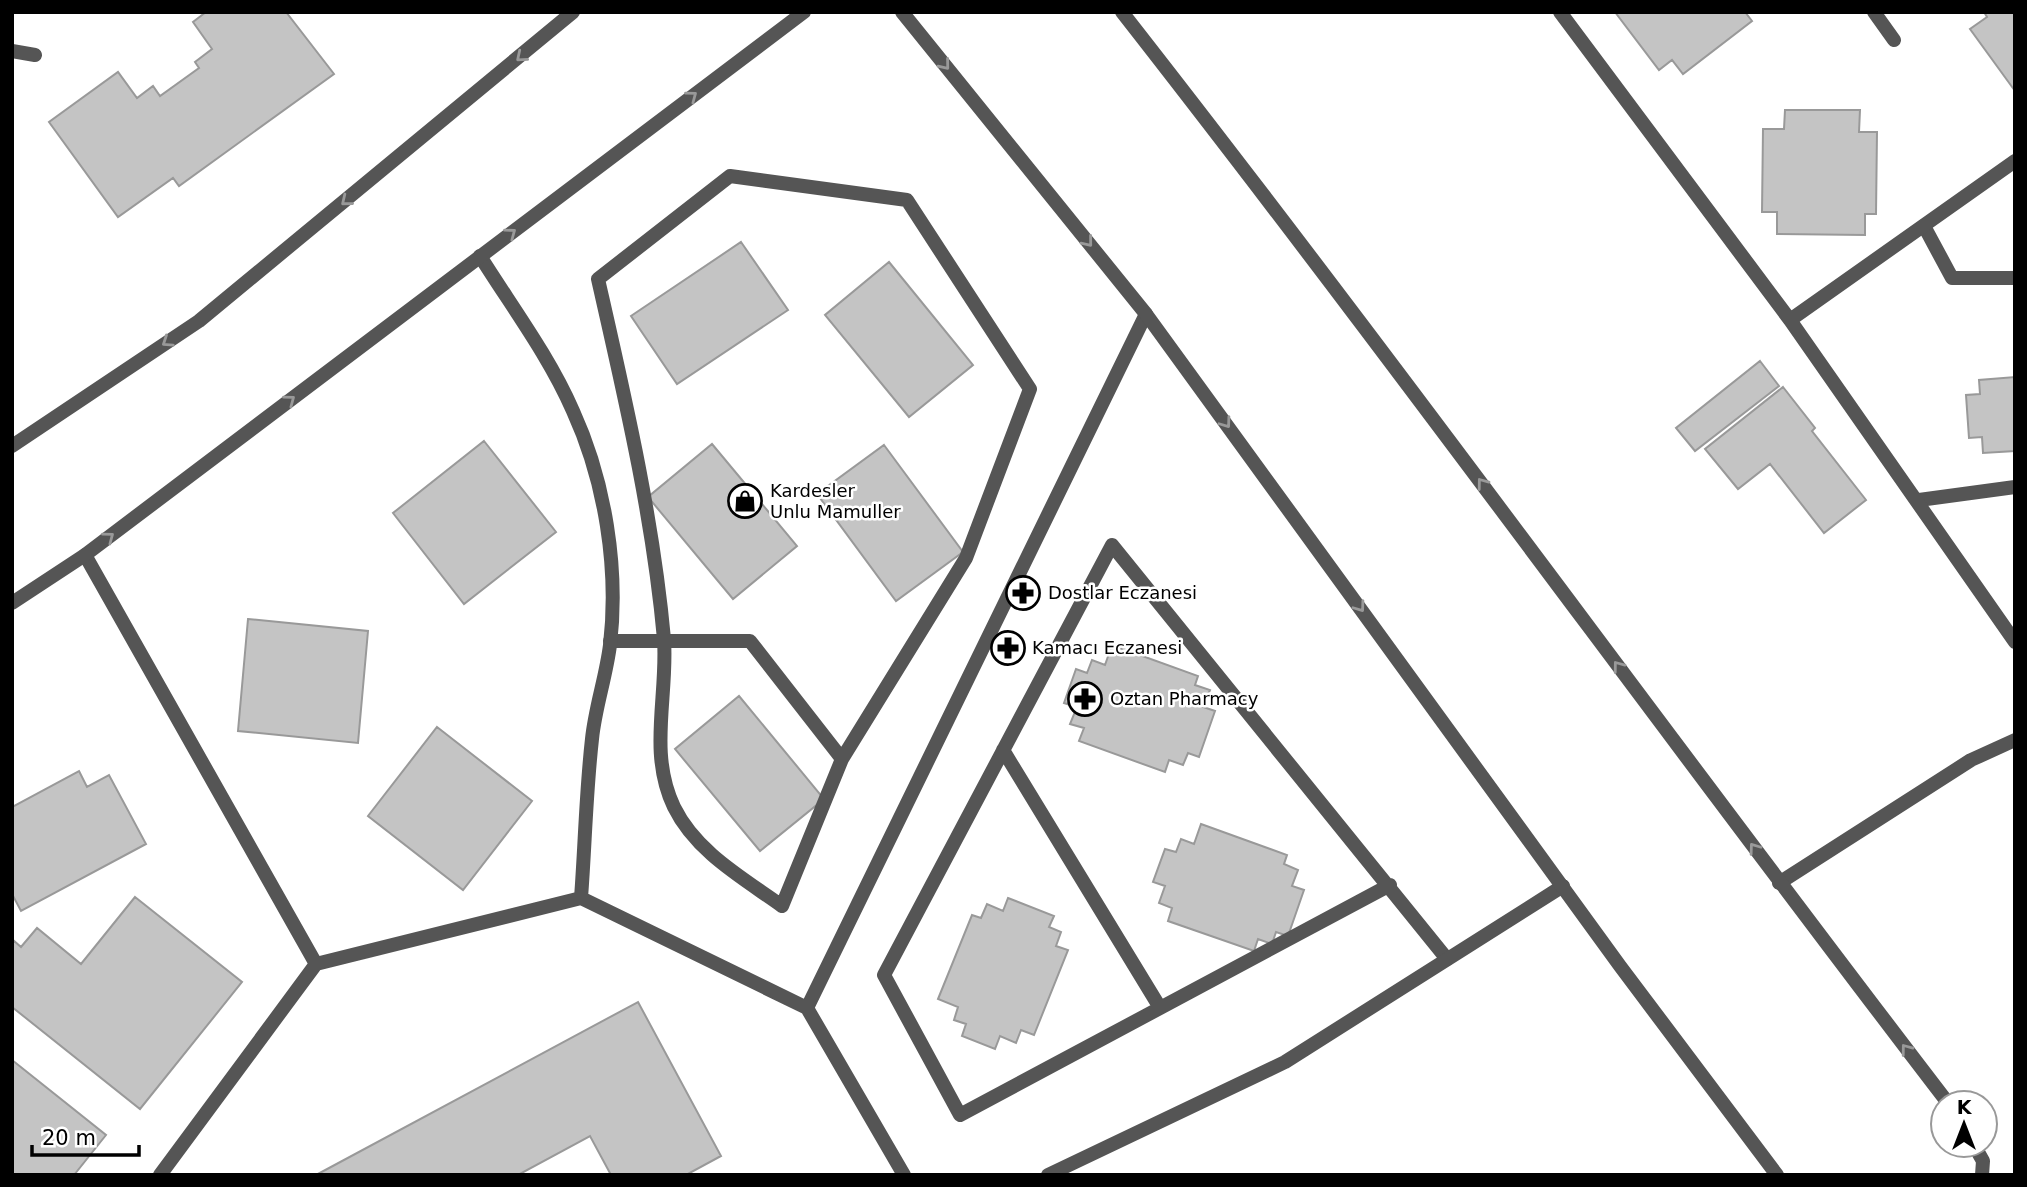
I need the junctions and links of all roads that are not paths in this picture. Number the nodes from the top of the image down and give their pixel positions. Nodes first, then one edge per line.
1 (573, 12) edge
2 (804, 12) edge
3 (902, 12) edge
4 (1122, 12) edge
5 (1560, 12) edge
6 (1874, 12) edge
7 (1894, 40) dead end
8 (12, 51) edge
9 (35, 55) dead end
10 (2015, 161) edge
11 (1924, 226) junction
12 (480, 256) junction
13 (2015, 278) edge
14 (1146, 314) junction
15 (1790, 320) junction
16 (12, 446) edge
17 (2015, 487) edge
18 (1919, 500) junction
19 (85, 555) junction
20 (12, 603) edge
21 (610, 641) junction
22 (664, 641) junction
23 (2015, 642) edge
24 (2015, 740) edge
25 (1003, 750) junction
26 (842, 759) junction
27 (1779, 883) junction
28 (1390, 885) junction
29 (1563, 886) junction
30 (581, 898) junction
31 (1447, 959) junction
32 (316, 964) junction
33 (1159, 1006) junction
34 (807, 1008) junction
35 (1937, 1089) edge
36 (160, 1175) edge
37 (904, 1175) edge
38 (1048, 1175) edge
39 (1777, 1175) edge

1 -> 16 street
12 -> 2 street
3 -> 14 street
27 -> 4 street
5 - 15 street
6 - 7 street
8 - 9 street
10 - 11 street
11 - 13 street
11 - 15 street
19 -> 12 street
12 - 21 street
14 -> 29 street
14 - 34 street
15 - 18 street
17 - 18 street
18 - 23 street
19 - 20 street
19 - 32 street
21 - 22 street
21 - 30 street
22 - 26 street
22 - 26 street
22 - 26 street
24 - 27 street
25 - 28 street
25 - 33 street
25 - 33 street
35 -> 27 street
28 - 31 street
28 - 33 street
29 - 31 street
29 - 39 street
30 - 32 street
30 - 34 street
31 - 38 street
32 - 36 street
34 - 37 street

